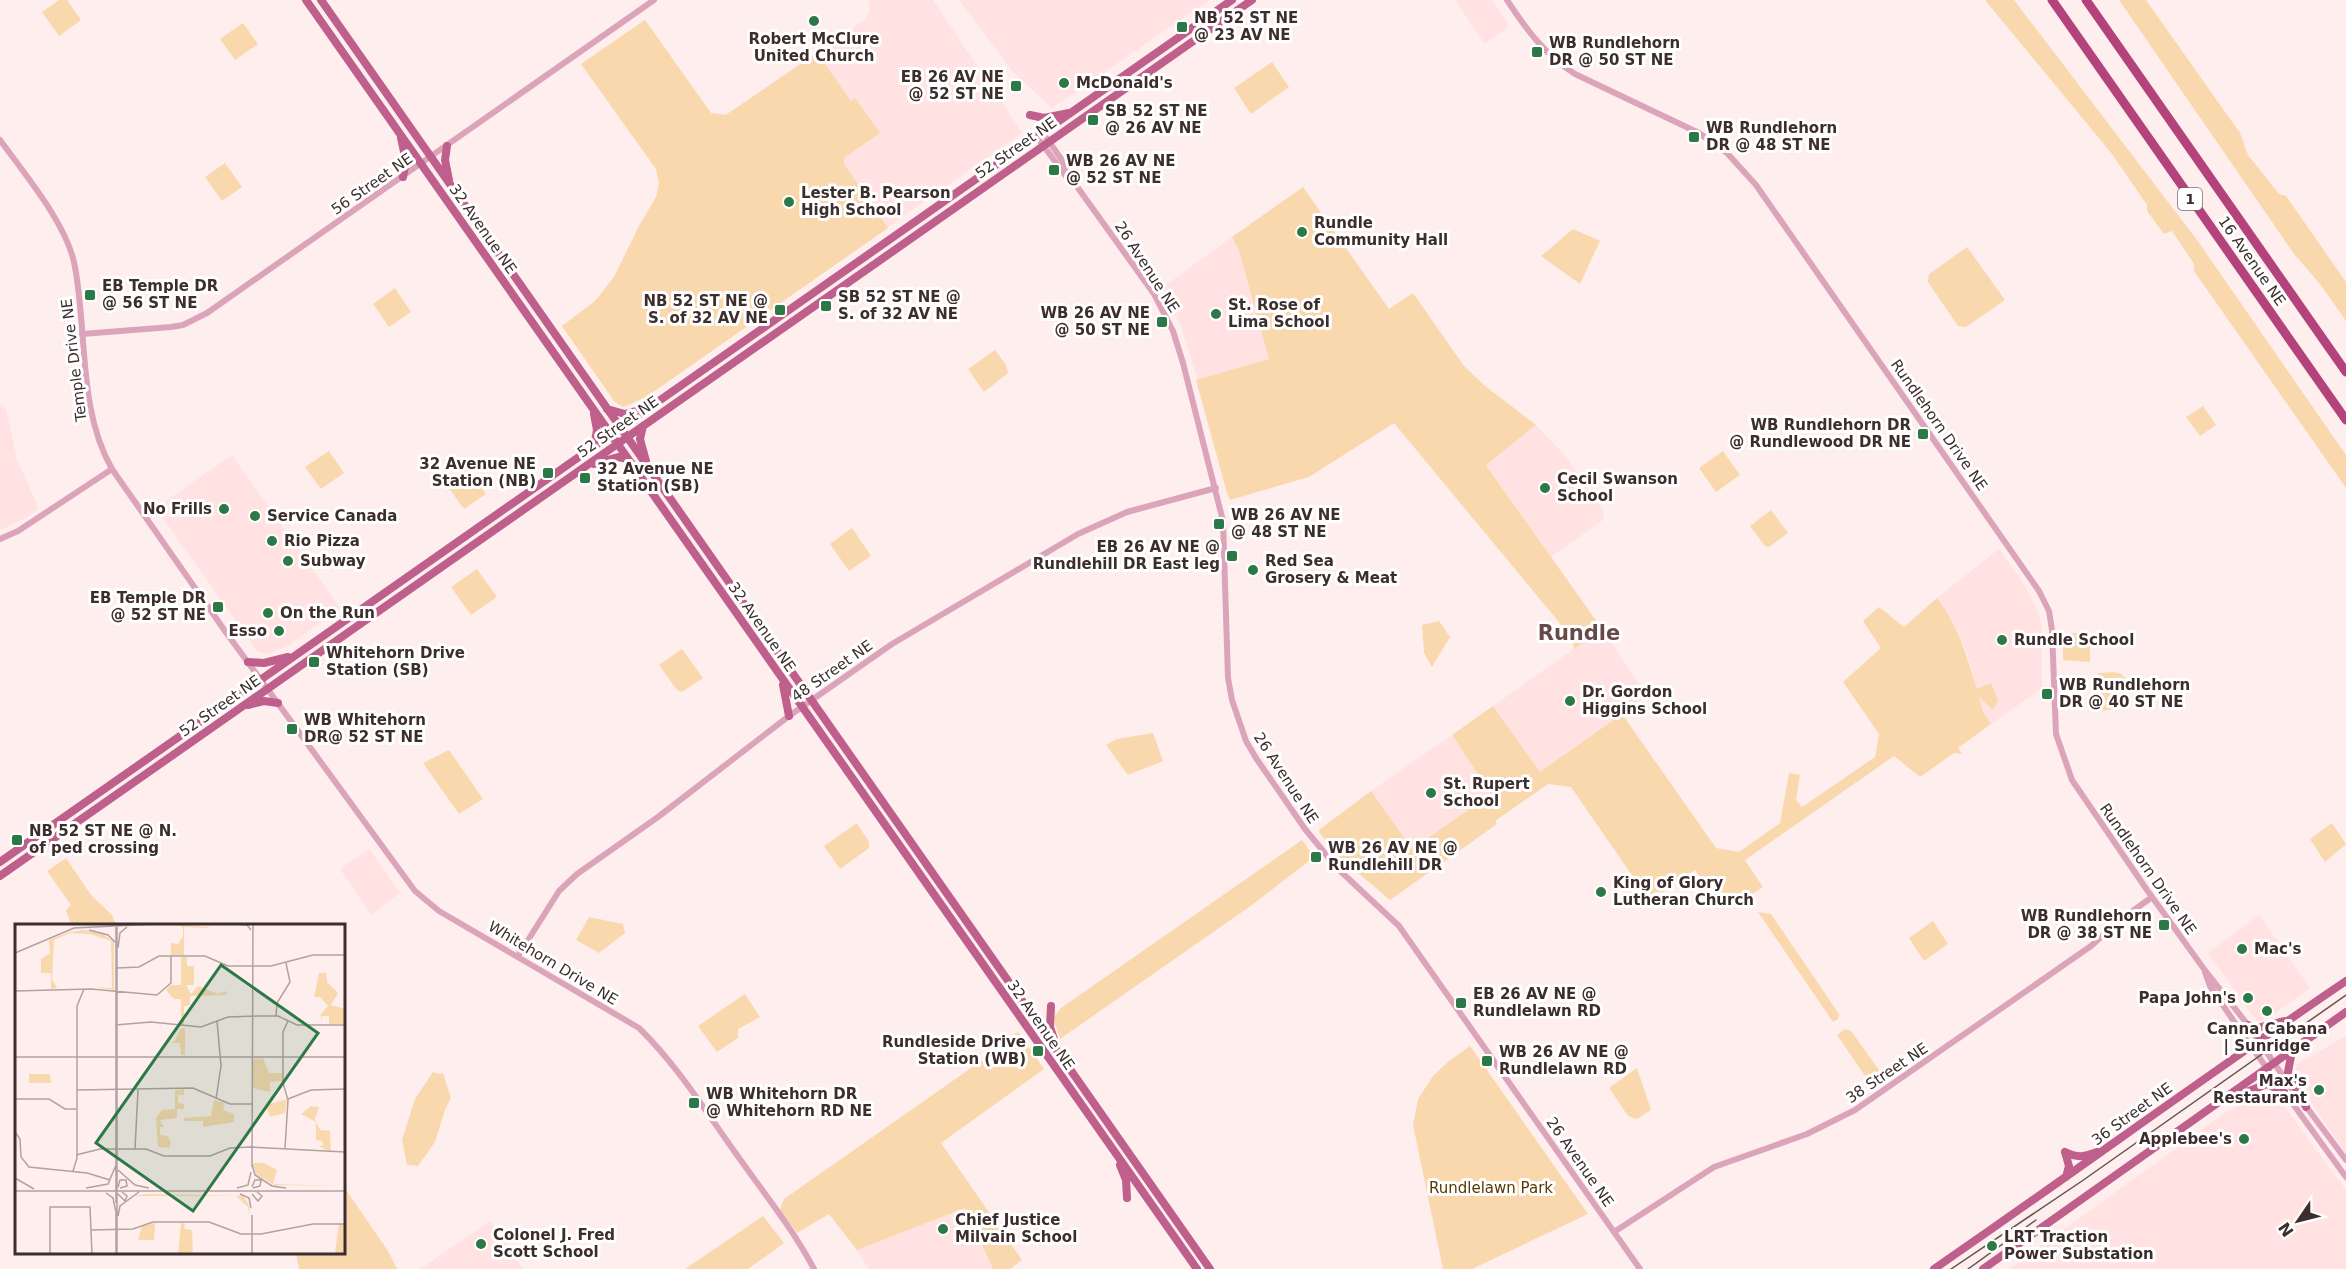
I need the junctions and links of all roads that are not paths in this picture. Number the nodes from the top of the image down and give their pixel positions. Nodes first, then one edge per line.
1 (306, 0) edge
2 (321, 0) edge
3 (654, 0) edge
4 (1232, 0) edge
5 (1252, 0) edge
6 (1507, 0) edge
7 (2052, 0) edge
8 (2086, 0) edge
9 (1073, 113) junction
10 (1030, 115) dead end
11 (400, 134) junction
12 (1040, 135) junction
13 (0, 140) edge
14 (1047, 144) junction
15 (447, 146) junction
16 (430, 157) junction
17 (421, 164) junction
18 (403, 177) junction
19 (451, 186) junction
20 (82, 334) junction
21 (2346, 372) edge
22 (591, 405) junction
23 (650, 407) junction
24 (607, 410) junction
25 (2346, 420) edge
26 (643, 426) junction
27 (620, 428) junction
28 (611, 434) junction
29 (627, 438) junction
30 (618, 444) junction
31 (594, 447) junction
32 (628, 459) junction
33 (647, 467) junction
34 (583, 468) junction
35 (112, 469) junction
36 (1216, 488) junction
37 (0, 539) edge
38 (297, 654) junction
39 (248, 662) junction
40 (778, 673) junction
41 (261, 679) junction
42 (268, 689) junction
43 (812, 700) junction
44 (278, 703) junction
45 (242, 707) junction
46 (802, 707) junction
47 (789, 716) junction
48 (0, 862) edge
49 (0, 876) edge
50 (2152, 897) junction
51 (518, 956) junction
52 (2204, 969) junction
53 (2346, 981) edge
54 (1051, 1006) dead end
55 (2346, 1012) edge
56 (2287, 1021) junction
57 (2248, 1025) junction
58 (2259, 1040) junction
59 (2250, 1046) junction
60 (2292, 1051) junction
61 (1059, 1053) junction
62 (2270, 1066) junction
63 (2284, 1092) junction
64 (2219, 1102) junction
65 (2306, 1107) junction
66 (2111, 1146) junction
67 (1117, 1156) junction
68 (2346, 1160) edge
69 (2066, 1177) junction
70 (2346, 1178) edge
71 (1128, 1198) dead end
72 (1614, 1232) junction
73 (814, 1269) edge
74 (1197, 1269) edge
75 (1210, 1269) edge
76 (1640, 1269) edge
77 (1934, 1269) edge
78 (1983, 1269) edge

1 - 11 main road, 32 Avenue NE
2 - 16 main road, 32 Avenue NE
3 - 15 street, 56 Street NE
4 - 9 main road, 52 Street NE
5 - 14 main road, 52 Street NE
6 - 50 street, Rundlehorn Drive NE
7 - 25 highway, 16 Avenue NE / 1
8 - 21 highway, 16 Avenue NE / 1
9 - 10 main road
9 - 12 main road, 52 Street NE
11 - 17 main road, 32 Avenue NE
11 - 18 main road
12 - 14 street, 26 Avenue NE
12 - 23 main road, 52 Street NE
13 - 20 street, Temple Drive NE
14 - 26 main road, 52 Street NE
14 - 36 street, 26 Avenue NE
15 - 16 street, 56 Street NE
15 - 19 main road
16 - 17 street, 56 Street NE
16 - 19 main road, 32 Avenue NE
17 - 18 street, 56 Street NE
17 - 22 main road, 32 Avenue NE
18 - 20 street, 56 Street NE
19 - 24 main road, 32 Avenue NE
20 - 35 street, Temple Drive NE
22 - 28 main road, 32 Avenue NE
22 - 31 main road
23 - 24 main road
23 - 27 main road, 52 Street NE
24 - 27 main road, 32 Avenue NE
26 - 29 main road, 52 Street NE
26 - 33 main road
27 - 28 main road, 52 Street NE
27 - 29 main road, 32 Avenue NE
28 - 30 main road, 32 Avenue NE
28 - 31 main road, 52 Street NE
29 - 30 main road, 52 Street NE
29 - 33 main road, 32 Avenue NE
30 - 32 main road, 32 Avenue NE
30 - 34 main road, 52 Street NE
31 - 38 main road, 52 Street NE
32 - 34 main road
32 - 40 main road, 32 Avenue NE
33 - 43 main road, 32 Avenue NE
34 - 42 main road, 52 Street NE
35 - 37 street
35 - 39 street, Temple Drive NE
36 - 43 street, 48 Street NE
36 - 72 street, 26 Avenue NE
38 - 39 main road
38 - 41 main road, 52 Street NE
39 - 41 street, Temple Drive NE
40 - 46 main road, 32 Avenue NE
40 - 47 main road
41 - 42 street, Temple Drive NE
41 - 48 main road, 52 Street NE
42 - 44 street, Whitehorn Drive NE
42 - 45 main road, 52 Street NE
43 - 46 street, 48 Street NE
43 - 61 main road, 32 Avenue NE
44 - 45 main road
44 - 51 street, Whitehorn Drive NE
45 - 49 main road, 52 Street NE
46 - 47 street, 48 Street NE
46 - 67 main road, 32 Avenue NE
47 - 51 street, 48 Street NE
50 - 52 street, Rundlehorn Drive NE
50 - 72 street, 38 Street NE
51 - 73 street, Whitehorn Drive NE
52 - 57 street, Rundlehorn Drive NE
52 - 59 street, Rundlehorn Drive NE
53 - 56 main road, 36 Street NE
54 - 61 main road
55 - 60 main road
56 - 57 main road
56 - 58 main road, 36 Street NE
57 - 58 street, Rundlehorn Drive NE
58 - 59 main road, 36 Street NE
58 - 62 street, Rundlehorn Drive NE
59 - 62 street, Rundlehorn Drive NE
59 - 66 main road, 36 Street NE
60 - 62 main road
60 - 65 main road
61 - 75 main road, 32 Avenue NE
62 - 63 street
62 - 64 main road
62 - 65 street
63 - 64 main road
63 - 70 street
64 - 78 main road
65 - 68 street
66 - 69 main road, 36 Street NE
66 - 69 main road
67 - 71 main road
67 - 74 main road, 32 Avenue NE
69 - 77 main road, 36 Street NE
72 - 76 street, 26 Avenue NE

